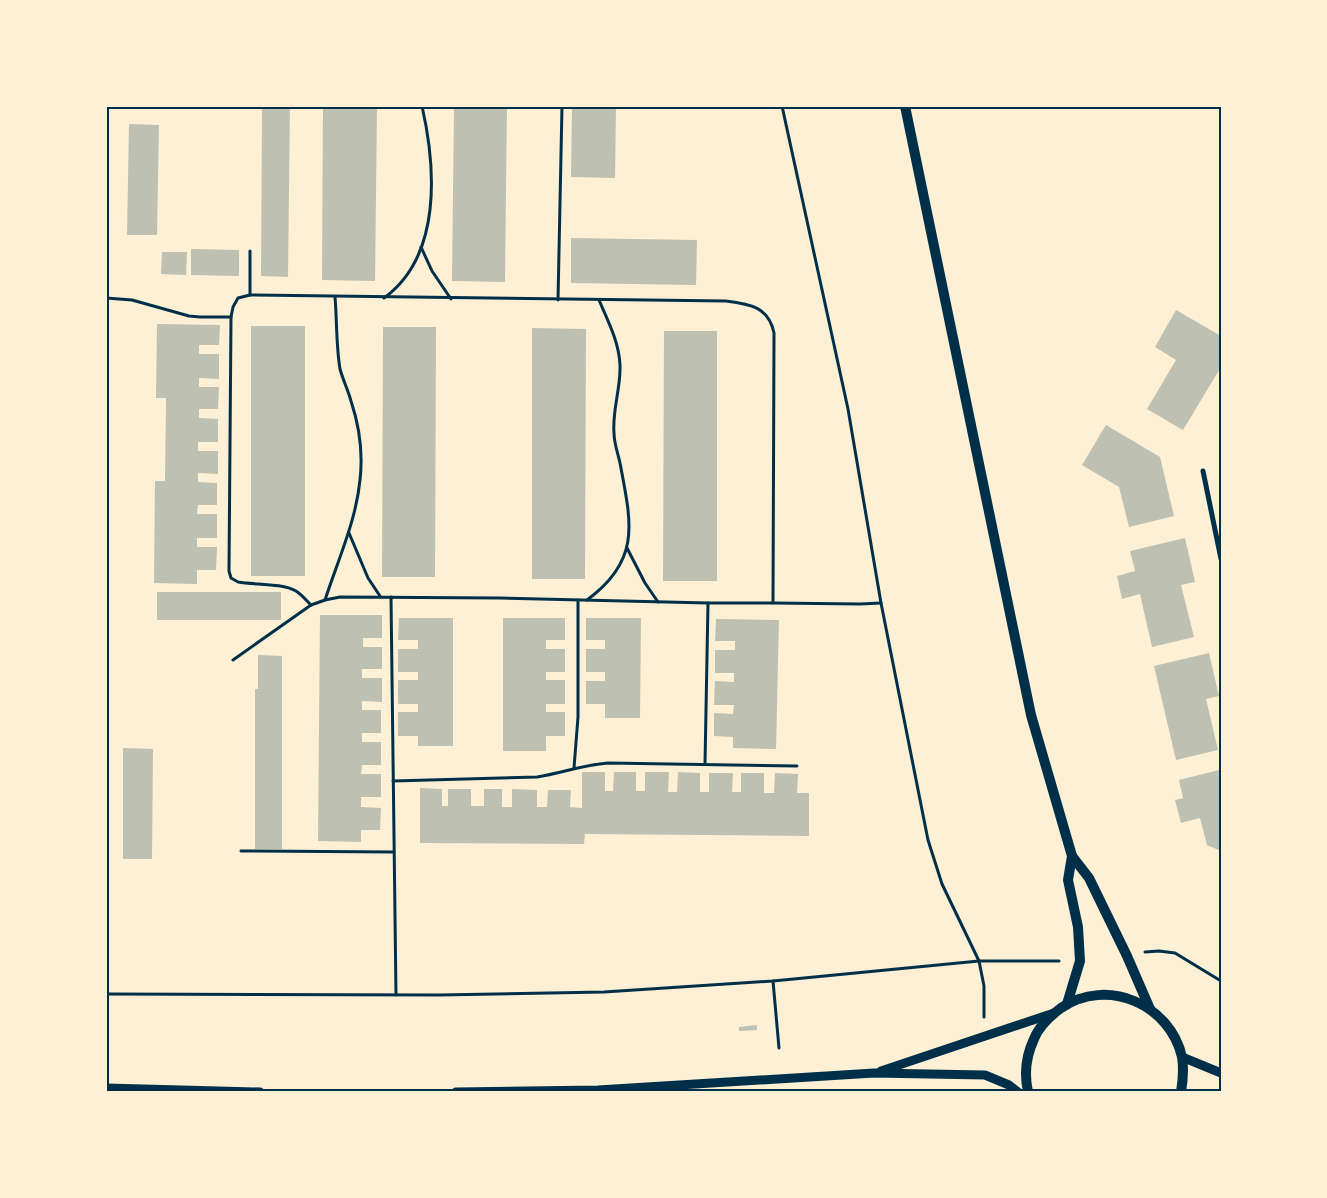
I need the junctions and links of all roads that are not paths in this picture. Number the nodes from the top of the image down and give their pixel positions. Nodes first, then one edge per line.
1 (106, 106) edge
2 (905, 106) edge
3 (106, 129) edge
4 (1203, 471) dead end
5 (1221, 559) edge
6 (1072, 856) junction
7 (1067, 1004) junction
8 (1150, 1009) junction
9 (1054, 1013) junction
10 (1182, 1057) junction
11 (874, 1073) junction
12 (1221, 1073) edge
13 (106, 1088) edge
14 (260, 1092) edge
15 (456, 1092) edge
16 (1018, 1092) edge
17 (1028, 1092) edge
18 (1181, 1092) edge

1 - 3 street
2 - 6 main road
4 - 5 street
6 - 7 main road
6 - 8 main road
7 - 8 main road
7 - 9 main road
8 - 10 main road
9 - 11 street
9 - 17 main road
10 - 12 street
10 - 18 main road
11 - 15 street
11 - 16 street
13 - 14 street

